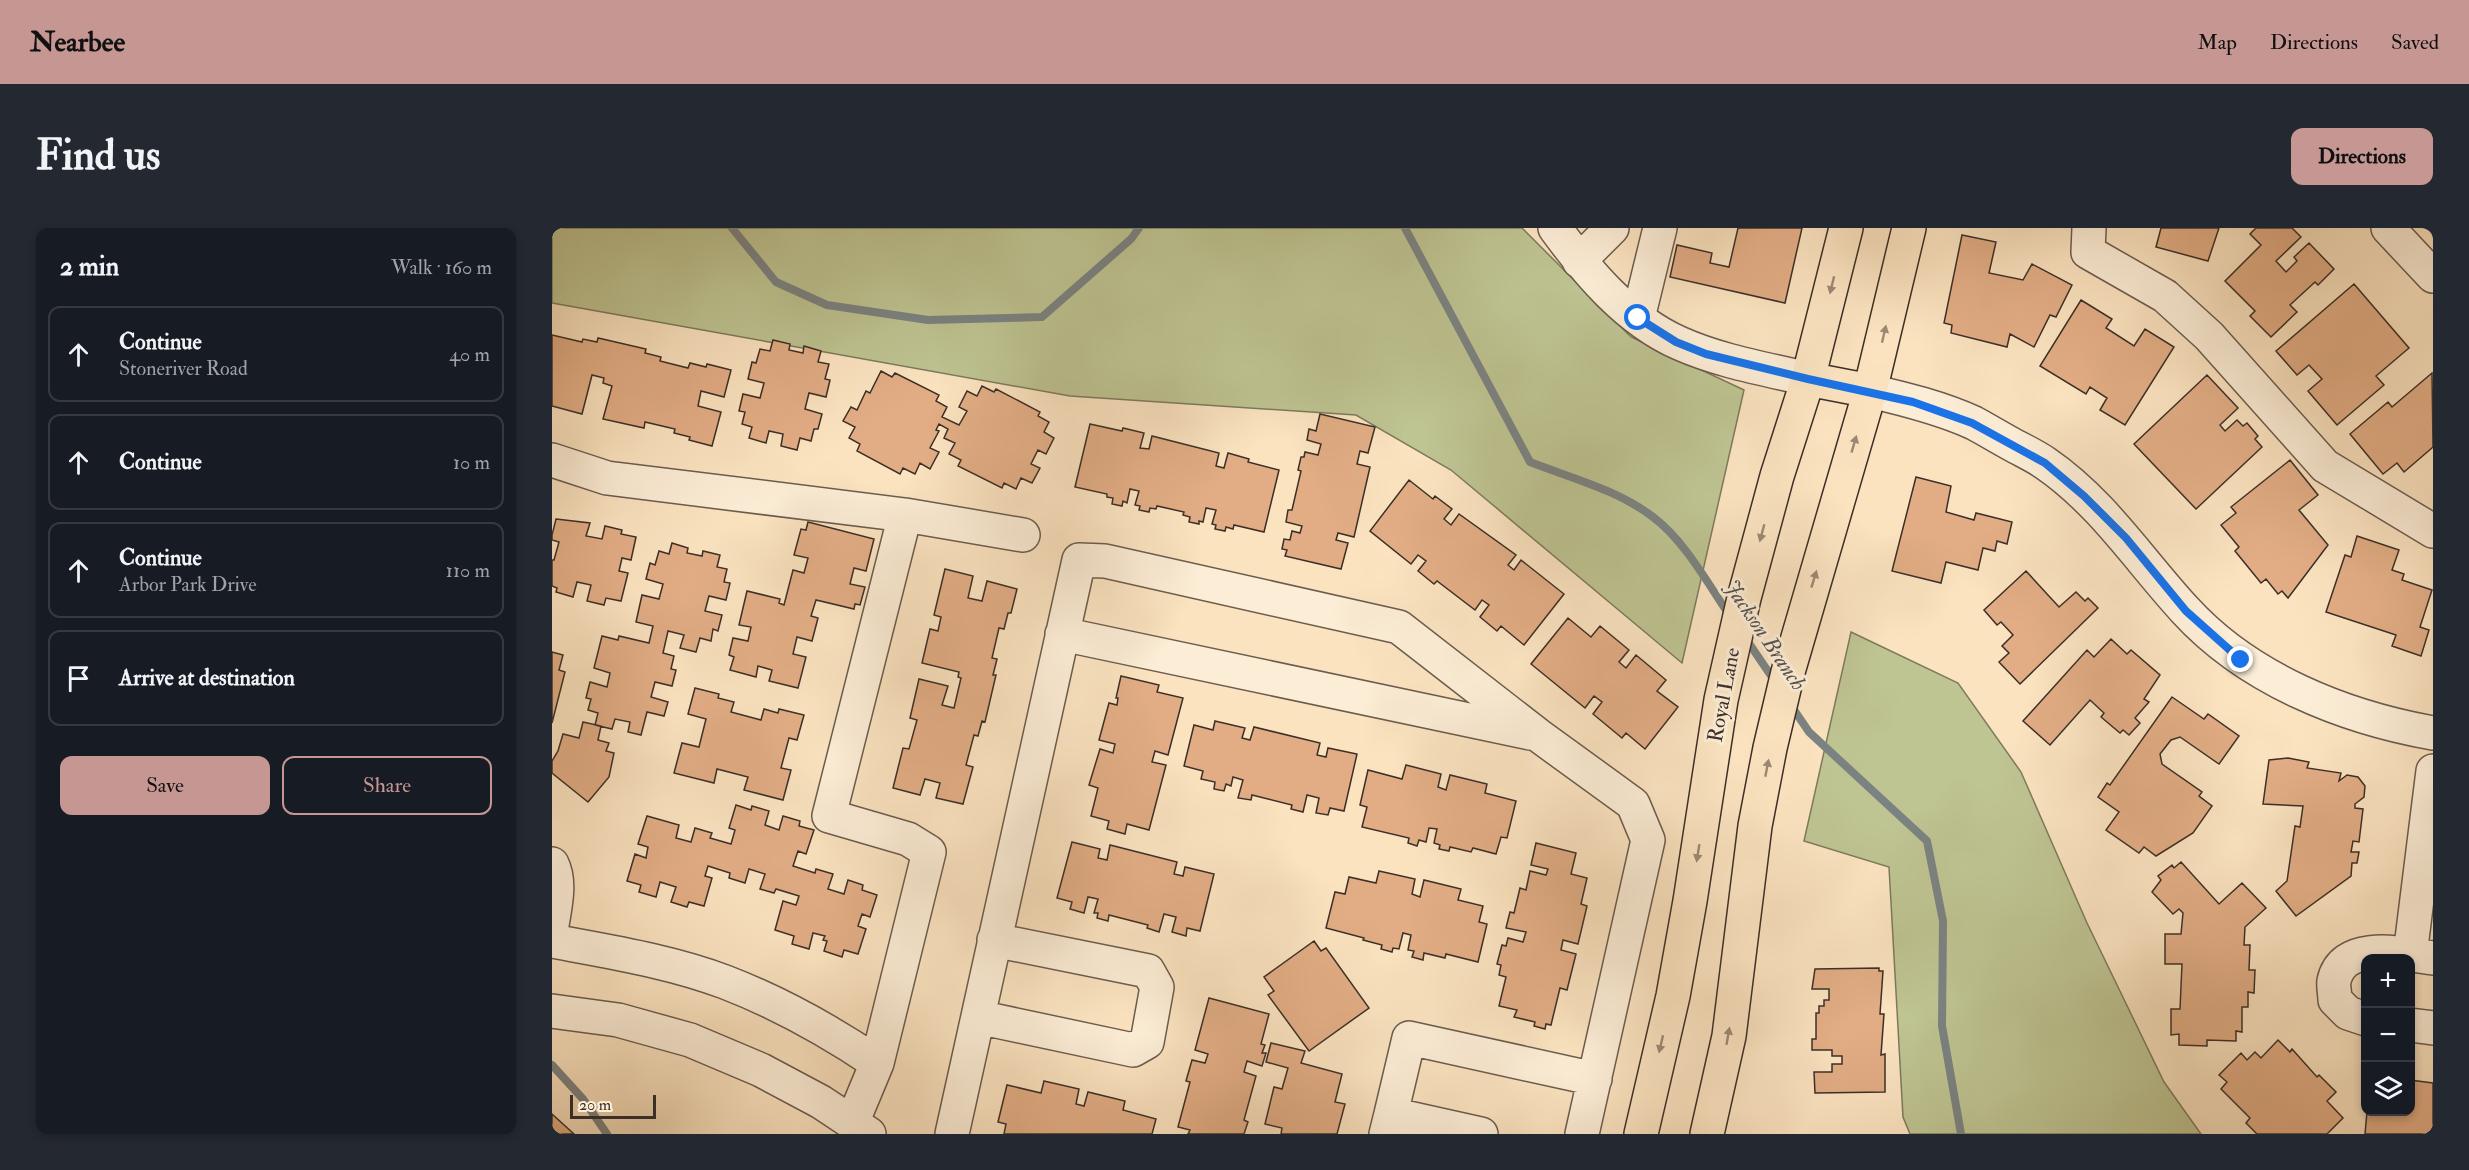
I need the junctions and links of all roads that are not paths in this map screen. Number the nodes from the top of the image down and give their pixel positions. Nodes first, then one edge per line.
1 (1555, 228) edge
2 (1612, 228) edge
3 (1660, 228) edge
4 (1846, 228) edge
5 (1909, 228) edge
6 (2089, 228) edge
7 (2388, 228) edge
8 (1579, 261) junction
9 (2433, 276) edge
10 (1638, 318) junction
11 (1808, 379) junction
12 (1870, 391) junction
13 (552, 460) edge
14 (905, 515) junction
15 (2433, 531) edge
16 (1023, 535) dead end
17 (1062, 633) junction
18 (2433, 733) edge
19 (1538, 735) junction
20 (2433, 771) edge
21 (552, 864) edge
22 (552, 925) edge
23 (994, 940) junction
24 (552, 941) edge
25 (2421, 957) edge
26 (552, 1011) edge
27 (978, 1017) junction
28 (2361, 1017) edge
29 (2415, 1026) edge
30 (2433, 1028) edge
31 (878, 1063) junction
32 (1594, 1079) junction
33 (1388, 1124) edge
34 (860, 1128) edge
35 (952, 1134) edge
36 (1481, 1134) edge
37 (1582, 1134) edge
38 (1641, 1134) edge
39 (1707, 1134) edge

1 - 8 street
2 - 8 street
3 - 10 street
4 -> 11 main road, Royal Lane
12 -> 5 main road
6 - 15 street
7 - 9 street
8 - 10 street
10 - 11 street
11 - 12 main road
11 -> 38 main road, Royal Lane
12 - 18 street
39 -> 12 main road
13 - 14 street
14 - 16 street
14 - 31 street
17 - 19 street
17 - 19 street
17 - 23 street
19 - 32 street
20 - 25 street
21 - 22 street
23 - 27 street
23 - 27 street
24 - 31 street
25 - 28 street
26 - 34 street
27 - 35 street
29 - 30 street
31 - 34 street
32 - 33 street
32 - 37 street
33 - 36 street

